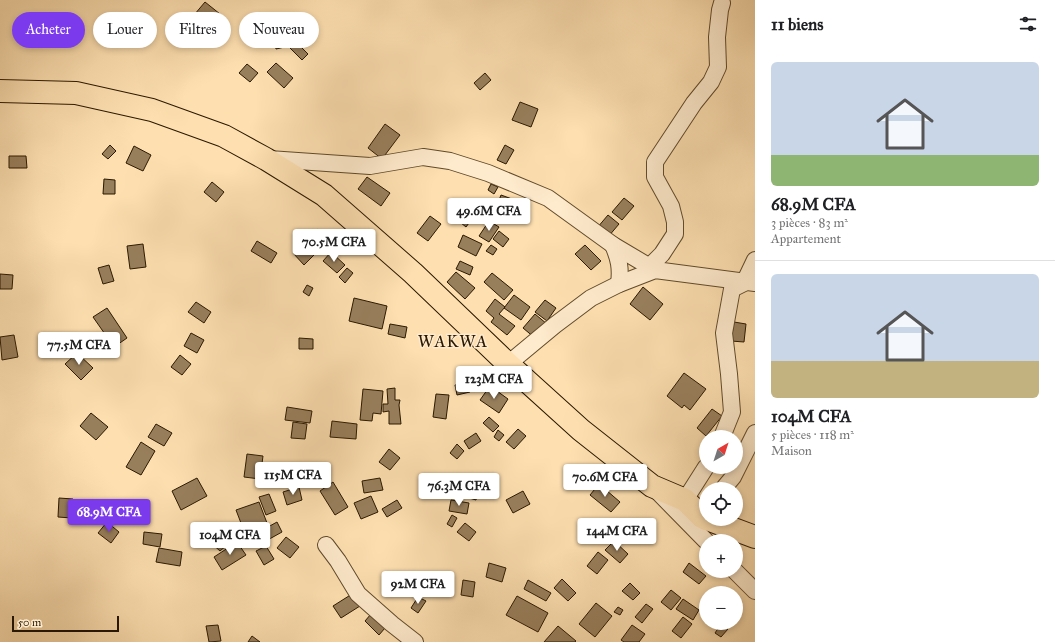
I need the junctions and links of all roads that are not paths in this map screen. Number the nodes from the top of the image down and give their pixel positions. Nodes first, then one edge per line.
1 (722, 3) dead end
2 (0, 91) edge
3 (266, 159) junction
4 (613, 245) junction
5 (755, 260) edge
6 (652, 268) junction
7 (749, 283) edge
8 (618, 284) junction
9 (508, 364) junction
10 (725, 430) edge
11 (755, 433) edge
12 (702, 474) edge
13 (729, 482) edge
14 (652, 486) junction
15 (685, 500) junction
16 (699, 512) edge
17 (726, 526) edge
18 (699, 534) edge
19 (755, 538) edge
20 (326, 545) dead end
21 (742, 578) edge
22 (755, 591) edge
23 (415, 642) edge

1 - 6 street
2 - 3 highway
3 - 4 street
3 - 9 highway
4 - 6 street
4 - 8 street
5 - 7 street
6 - 7 street
6 - 8 street
7 - 10 street
8 - 9 street
9 - 14 highway
11 - 13 street
12 - 15 street
14 - 15 highway
14 - 18 street
15 - 16 highway
17 - 19 highway
20 - 23 street
21 - 22 street

